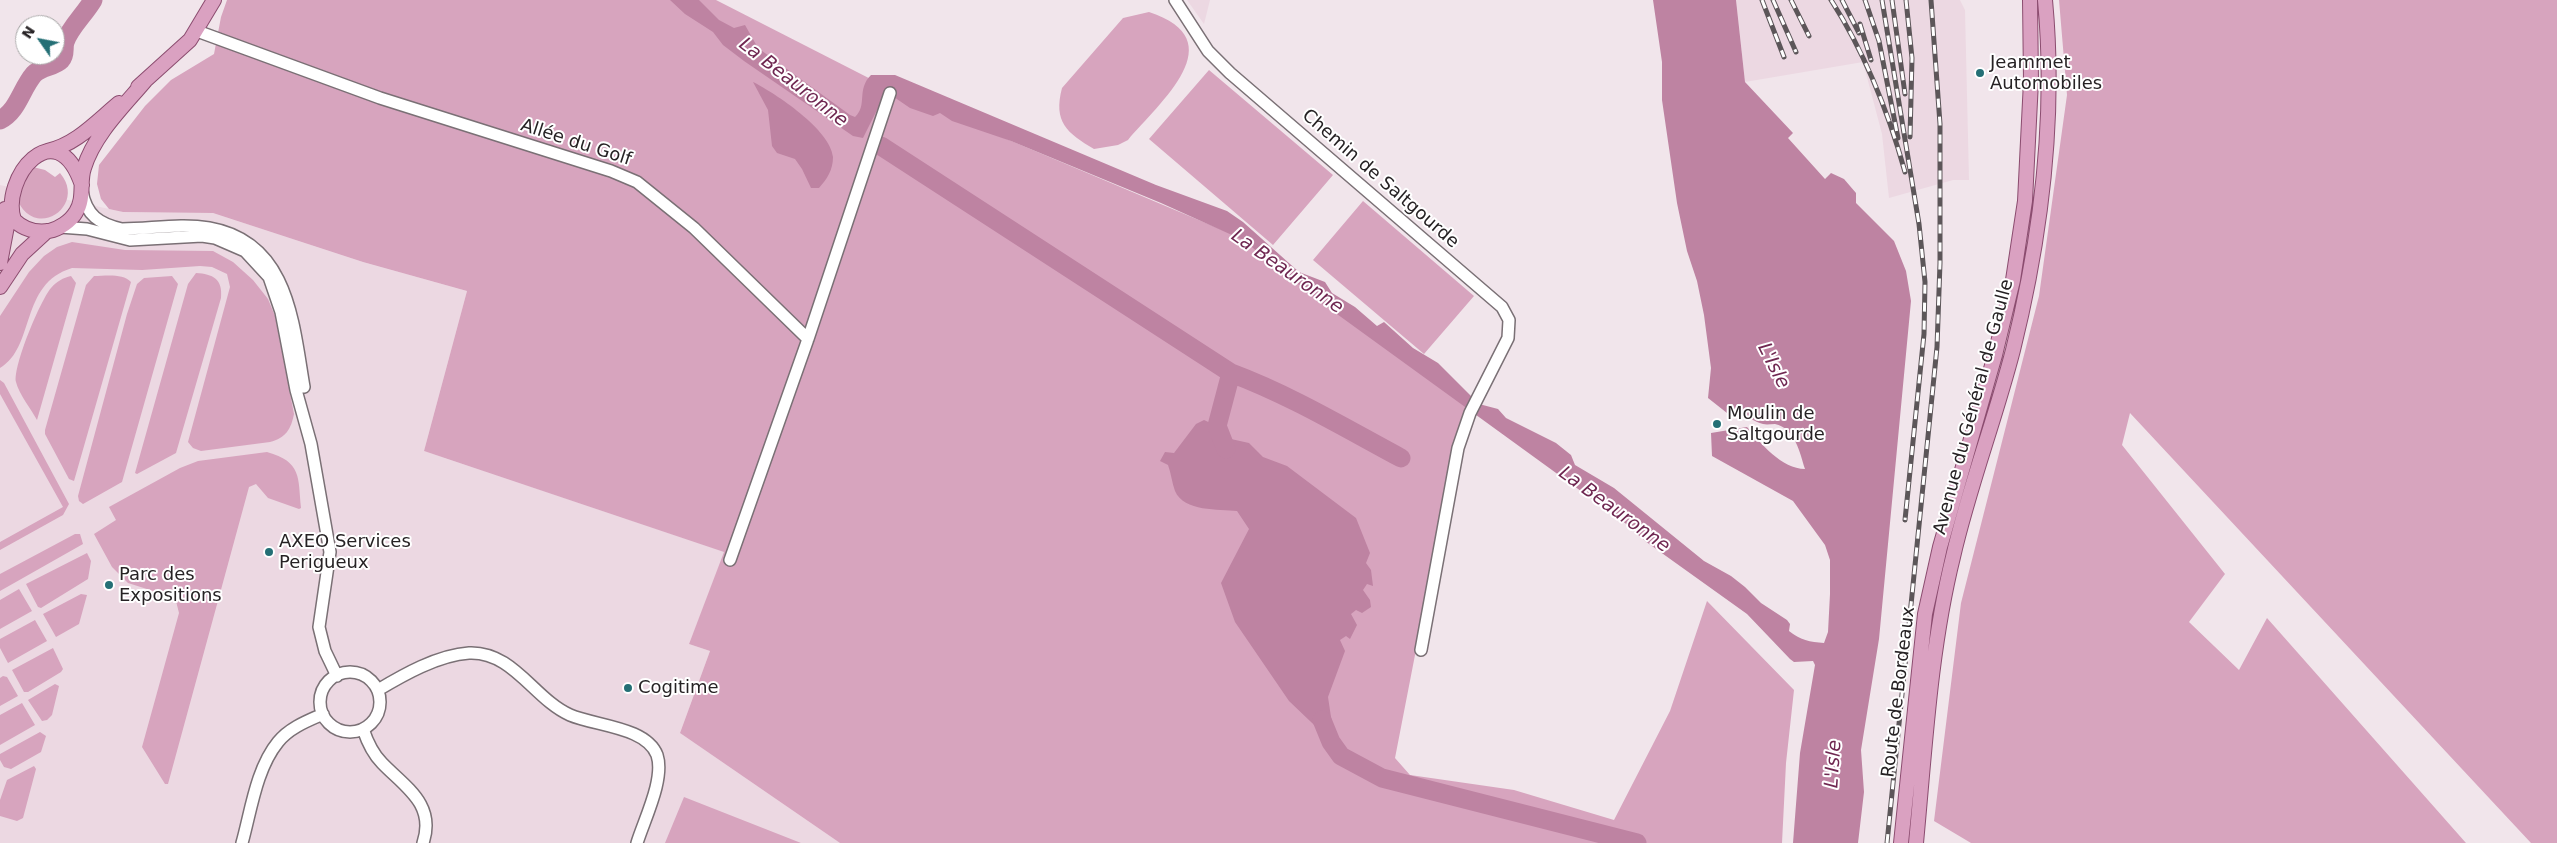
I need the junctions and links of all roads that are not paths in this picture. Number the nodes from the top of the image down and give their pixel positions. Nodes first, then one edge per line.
1 (214, 0) edge
2 (1175, 0) edge
3 (2030, 0) edge
4 (2045, 0) edge
5 (203, 34) junction
6 (145, 81) junction
7 (890, 92) dead end
8 (46, 151) junction
9 (82, 187) junction
10 (2, 204) edge
11 (53, 229) junction
12 (0, 263) edge
13 (0, 286) edge
14 (808, 339) junction
15 (310, 444) junction
16 (1940, 547) joint
17 (1953, 556) joint
18 (730, 560) dead end
19 (1421, 650) dead end
20 (337, 676) junction
21 (378, 690) junction
22 (323, 714) junction
23 (363, 730) junction
24 (242, 843) edge
25 (423, 843) edge
26 (637, 843) edge
27 (1901, 843) edge
28 (1916, 843) edge

1 - 5 main road
2 - 19 street, Chemin de Saltgourde
3 - 16 main road, Avenue du Général de Gaulle
4 - 17 main road, Avenue du Général de Gaulle
5 - 6 main road
5 - 14 street, Allée du Golf
6 - 8 main road
6 - 9 main road
7 - 14 street
8 - 9 main road
8 - 10 main road
9 - 11 main road
9 - 15 street
10 - 11 main road
10 - 12 main road
11 - 13 main road
11 - 15 street
14 - 18 street
15 - 20 street
16 - 27 main road, Route de Bordeaux
17 - 28 main road, Route de Bordeaux
20 - 21 street
20 - 22 street
21 - 23 street
21 - 26 street
22 - 23 street
22 - 24 street
23 - 25 street

